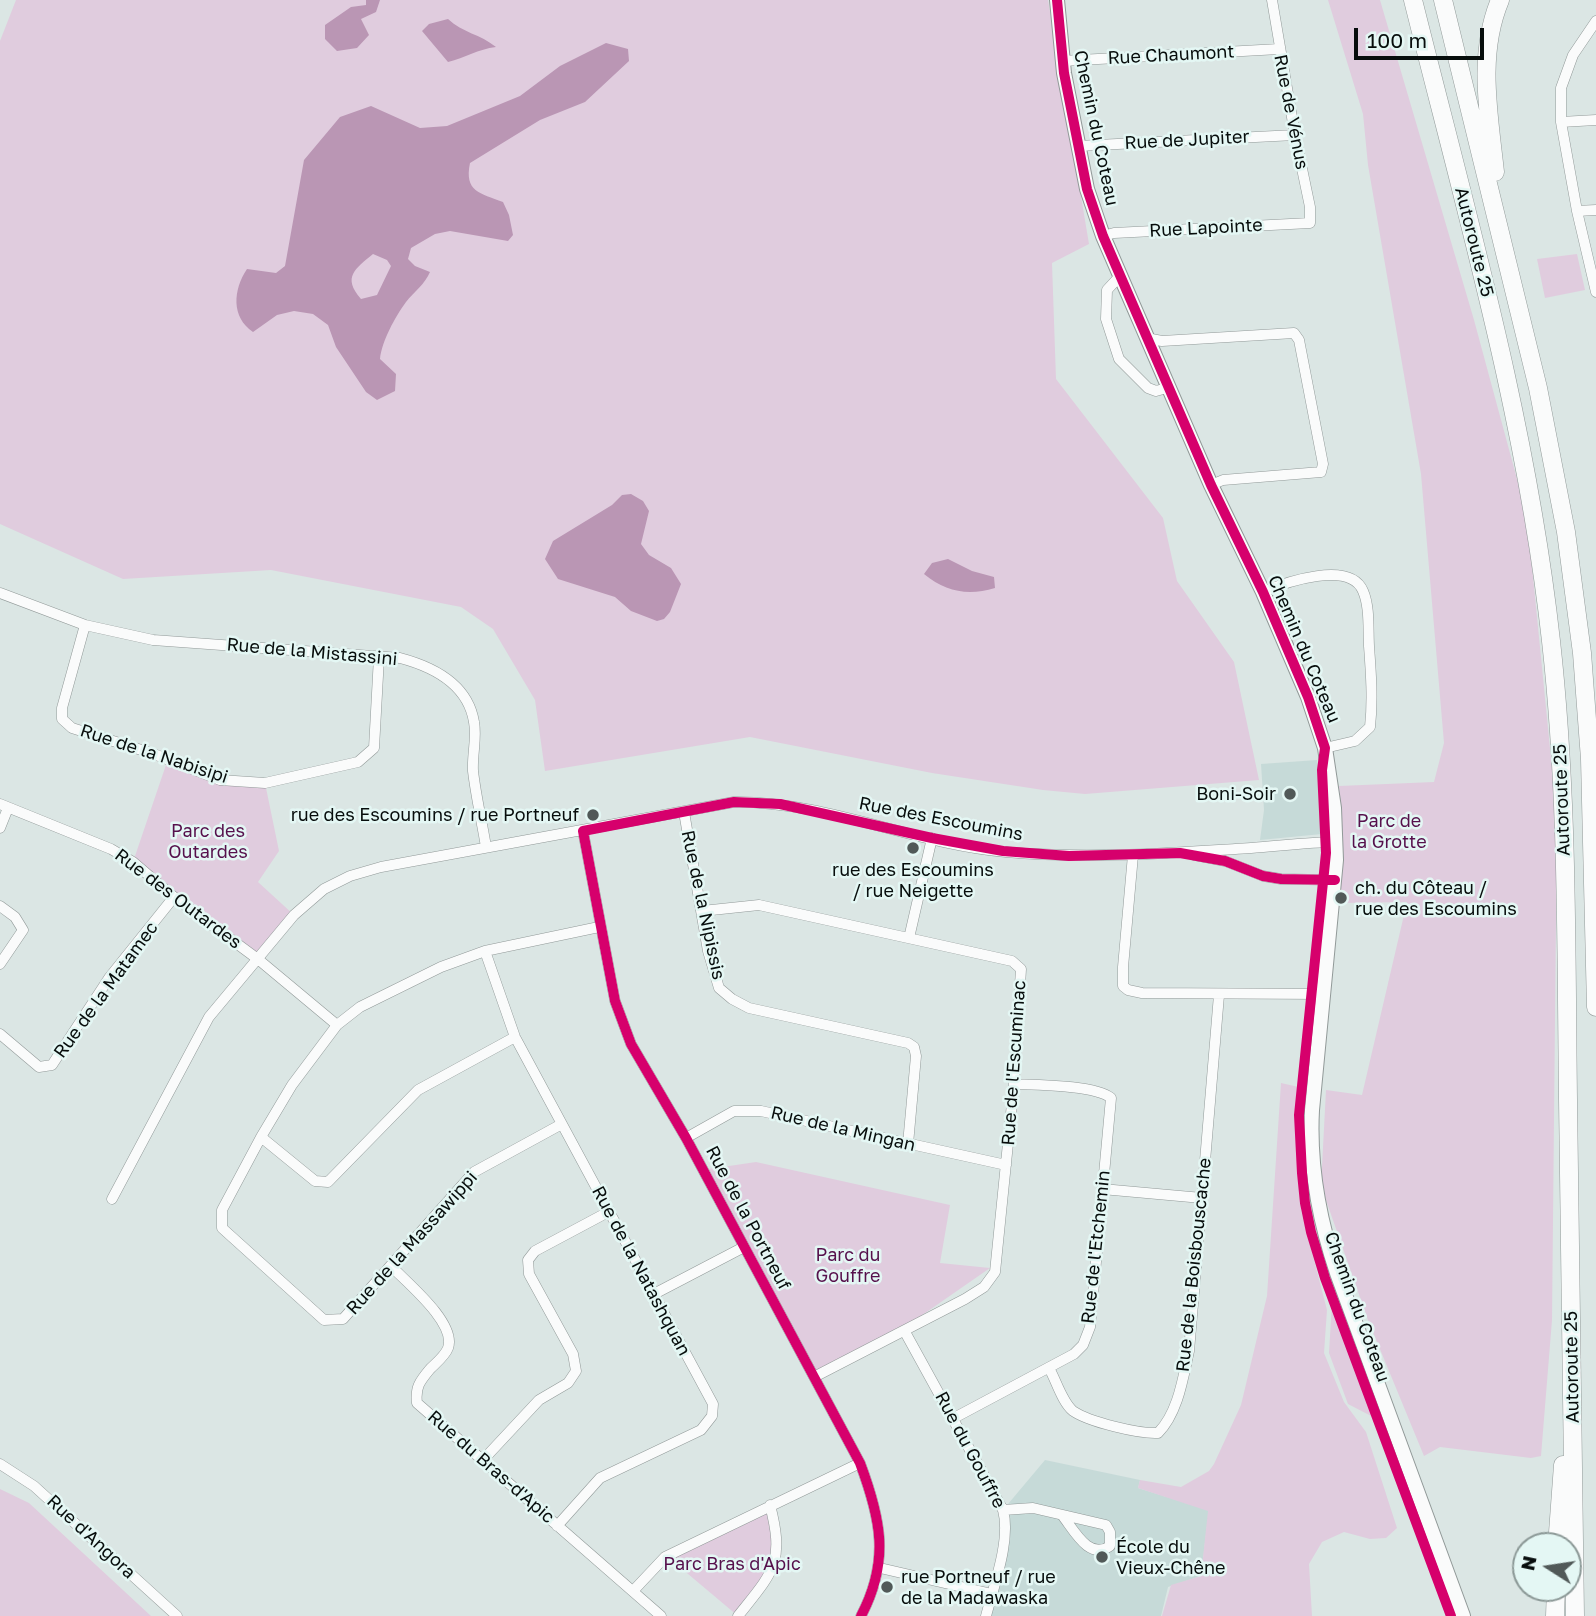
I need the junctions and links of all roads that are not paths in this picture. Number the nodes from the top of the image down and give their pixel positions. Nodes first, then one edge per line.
1 (1057, 0) edge
2 (1272, 0) edge
3 (1413, 0) edge
4 (1443, 0) edge
5 (1500, 0) edge
6 (1596, 21) edge
7 (1279, 49) junction
8 (1062, 61) junction
9 (1596, 120) edge
10 (1561, 122) junction
11 (1295, 135) junction
12 (1078, 146) junction
13 (1596, 210) edge
14 (1577, 211) junction
15 (1310, 223) joint
16 (1103, 236) junction
17 (1504, 248) junction
18 (1119, 277) junction
19 (1596, 292) edge
20 (1146, 338) junction
21 (1167, 388) junction
22 (1210, 485) junction
23 (0, 593) edge
24 (1263, 593) junction
25 (85, 625) junction
26 (379, 657) junction
27 (1325, 748) junction
28 (4, 806) edge
29 (684, 812) junction
30 (0, 828) edge
31 (583, 831) junction
32 (932, 838) junction
33 (1336, 842) junction
34 (486, 847) junction
35 (1180, 853) junction
36 (1133, 855) junction
37 (1335, 880) junction
38 (174, 897) junction
39 (0, 906) edge
40 (702, 911) junction
41 (599, 927) junction
42 (909, 938) junction
43 (485, 951) junction
44 (259, 960) junction
45 (0, 964) edge
46 (1324, 994) junction
47 (1219, 995) junction
48 (1596, 1007) edge
49 (337, 1025) junction
50 (0, 1034) edge
51 (515, 1037) junction
52 (1014, 1084) junction
53 (560, 1125) junction
54 (261, 1137) junction
55 (686, 1138) junction
56 (908, 1144) junction
57 (1006, 1165) junction
58 (1102, 1189) junction
59 (1202, 1198) junction
60 (112, 1199) dead end
61 (610, 1211) junction
62 (744, 1247) junction
63 (391, 1266) junction
64 (654, 1294) junction
65 (905, 1332) junction
66 (1571, 1333) junction
67 (1049, 1368) junction
68 (814, 1377) junction
69 (954, 1418) junction
70 (483, 1460) junction
71 (860, 1463) junction
72 (0, 1464) edge
73 (770, 1505) junction
74 (1003, 1510) junction
75 (1062, 1515) junction
76 (557, 1526) junction
77 (1558, 1532) edge
78 (880, 1568) junction
79 (633, 1591) junction
80 (992, 1594) junction
81 (177, 1616) edge
82 (661, 1616) edge
83 (738, 1616) edge
84 (861, 1616) edge
85 (986, 1616) edge
86 (1463, 1616) edge
87 (1575, 1616) edge

1 - 8 street, Chemin du Coteau
2 - 7 street, Rue de Vénus
3 - 66 highway, Autoroute 25
4 - 17 highway, Autoroute 25
5 - 17 highway
6 - 10 street
7 - 8 street, Rue Chaumont
7 - 11 street, Rue de Vénus
8 - 12 street, Chemin du Coteau
9 - 10 street
10 - 14 street
11 - 12 street, Rue de Jupiter
11 - 15 street, Rue de Vénus
12 - 16 street, Chemin du Coteau
13 - 14 street
14 - 19 street
15 - 16 street, Rue Lapointe
16 - 18 street, Chemin du Coteau
17 - 48 highway, Autoroute 25
18 - 20 street, Chemin du Coteau
18 - 21 street
20 - 21 street, Chemin du Coteau
20 - 22 street
21 - 22 street, Chemin du Coteau
22 - 24 street, Chemin du Coteau
23 - 25 street, Rue de la Mistassini
24 - 27 street, Chemin du Coteau
24 - 27 street
25 - 26 street, Rue de la Mistassini
25 - 26 street, Rue de la Nabisipi
26 - 34 street, Rue de la Mistassini
27 - 33 street, Chemin du Coteau
28 - 30 street
28 - 38 street, Rue des Outardes
29 - 31 street, Rue des Escoumins
29 - 32 street, Rue des Escoumins
29 - 40 street, Rue de la Nipissis
31 - 34 street, Rue des Escoumins
31 - 41 street, Rue de la Portneuf
32 - 36 street, Rue des Escoumins
32 - 42 street
33 - 35 street, Rue des Escoumins
33 - 37 street, Chemin du Coteau
34 - 44 street, Rue des Escoumins
35 - 36 street, Rue des Escoumins
35 - 37 street, Rue des Escoumins
36 - 47 street
37 - 46 street, Chemin du Coteau
38 - 44 street, Rue des Outardes
38 - 50 street, Rue de la Matamec
39 - 45 street
40 - 42 street, Rue de l'Escuminac
40 - 56 street, Rue de la Nipissis
41 - 43 street, Rue de la Massawippi
41 - 55 street, Rue de la Portneuf
42 - 52 street, Rue de l'Escuminac
43 - 49 street, Rue de la Massawippi
43 - 51 street, Rue de la Natashquan
44 - 49 street, Rue des Outardes
44 - 60 street, Rue des Escoumins
46 - 47 street
46 - 86 street, Chemin du Coteau
47 - 59 street, Rue de la Boisbouscache
49 - 54 street, Rue de la Massawippi
51 - 53 street, Rue de la Natashquan
51 - 54 street
52 - 57 street, Rue de l'Escuminac
52 - 58 street, Rue de l'Etchemin
53 - 61 street, Rue de la Natashquan
53 - 63 street, Rue de la Massawippi
54 - 63 street, Rue de la Massawippi
55 - 56 street, Rue de la Mingan
55 - 62 street, Rue de la Portneuf
56 - 57 street, Rue de la Mingan
57 - 65 street, Rue de l'Escuminac
58 - 59 street
58 - 67 street, Rue de l'Etchemin
59 - 67 street, Rue de la Boisbouscache
61 - 64 street, Rue de la Natashquan
61 - 70 street
62 - 64 street
62 - 68 street, Rue de la Portneuf
63 - 70 street, Rue du Bras-d'Apic
64 - 76 street, Rue de la Natashquan
65 - 68 street, Rue de l'Escuminac
65 - 69 street, Rue du Gouffre
66 - 77 highway
66 - 87 highway, Autoroute 25
67 - 69 street, Rue de l'Etchemin
68 - 71 street, Rue de la Portneuf
69 - 74 street, Rue du Gouffre
70 - 76 street, Rue du Bras-d'Apic
71 - 73 street
71 - 78 street, Rue de la Portneuf
72 - 81 street, Rue d'Angora
73 - 79 street
73 - 83 street
74 - 75 street
74 - 80 street, Rue du Gouffre
75 - 75 street
76 - 79 street, Rue du Bras-d'Apic
78 - 80 street
78 - 84 street, Rue de la Portneuf
79 - 82 street, Rue du Bras-d'Apic
80 - 85 street, Rue du Gouffre

